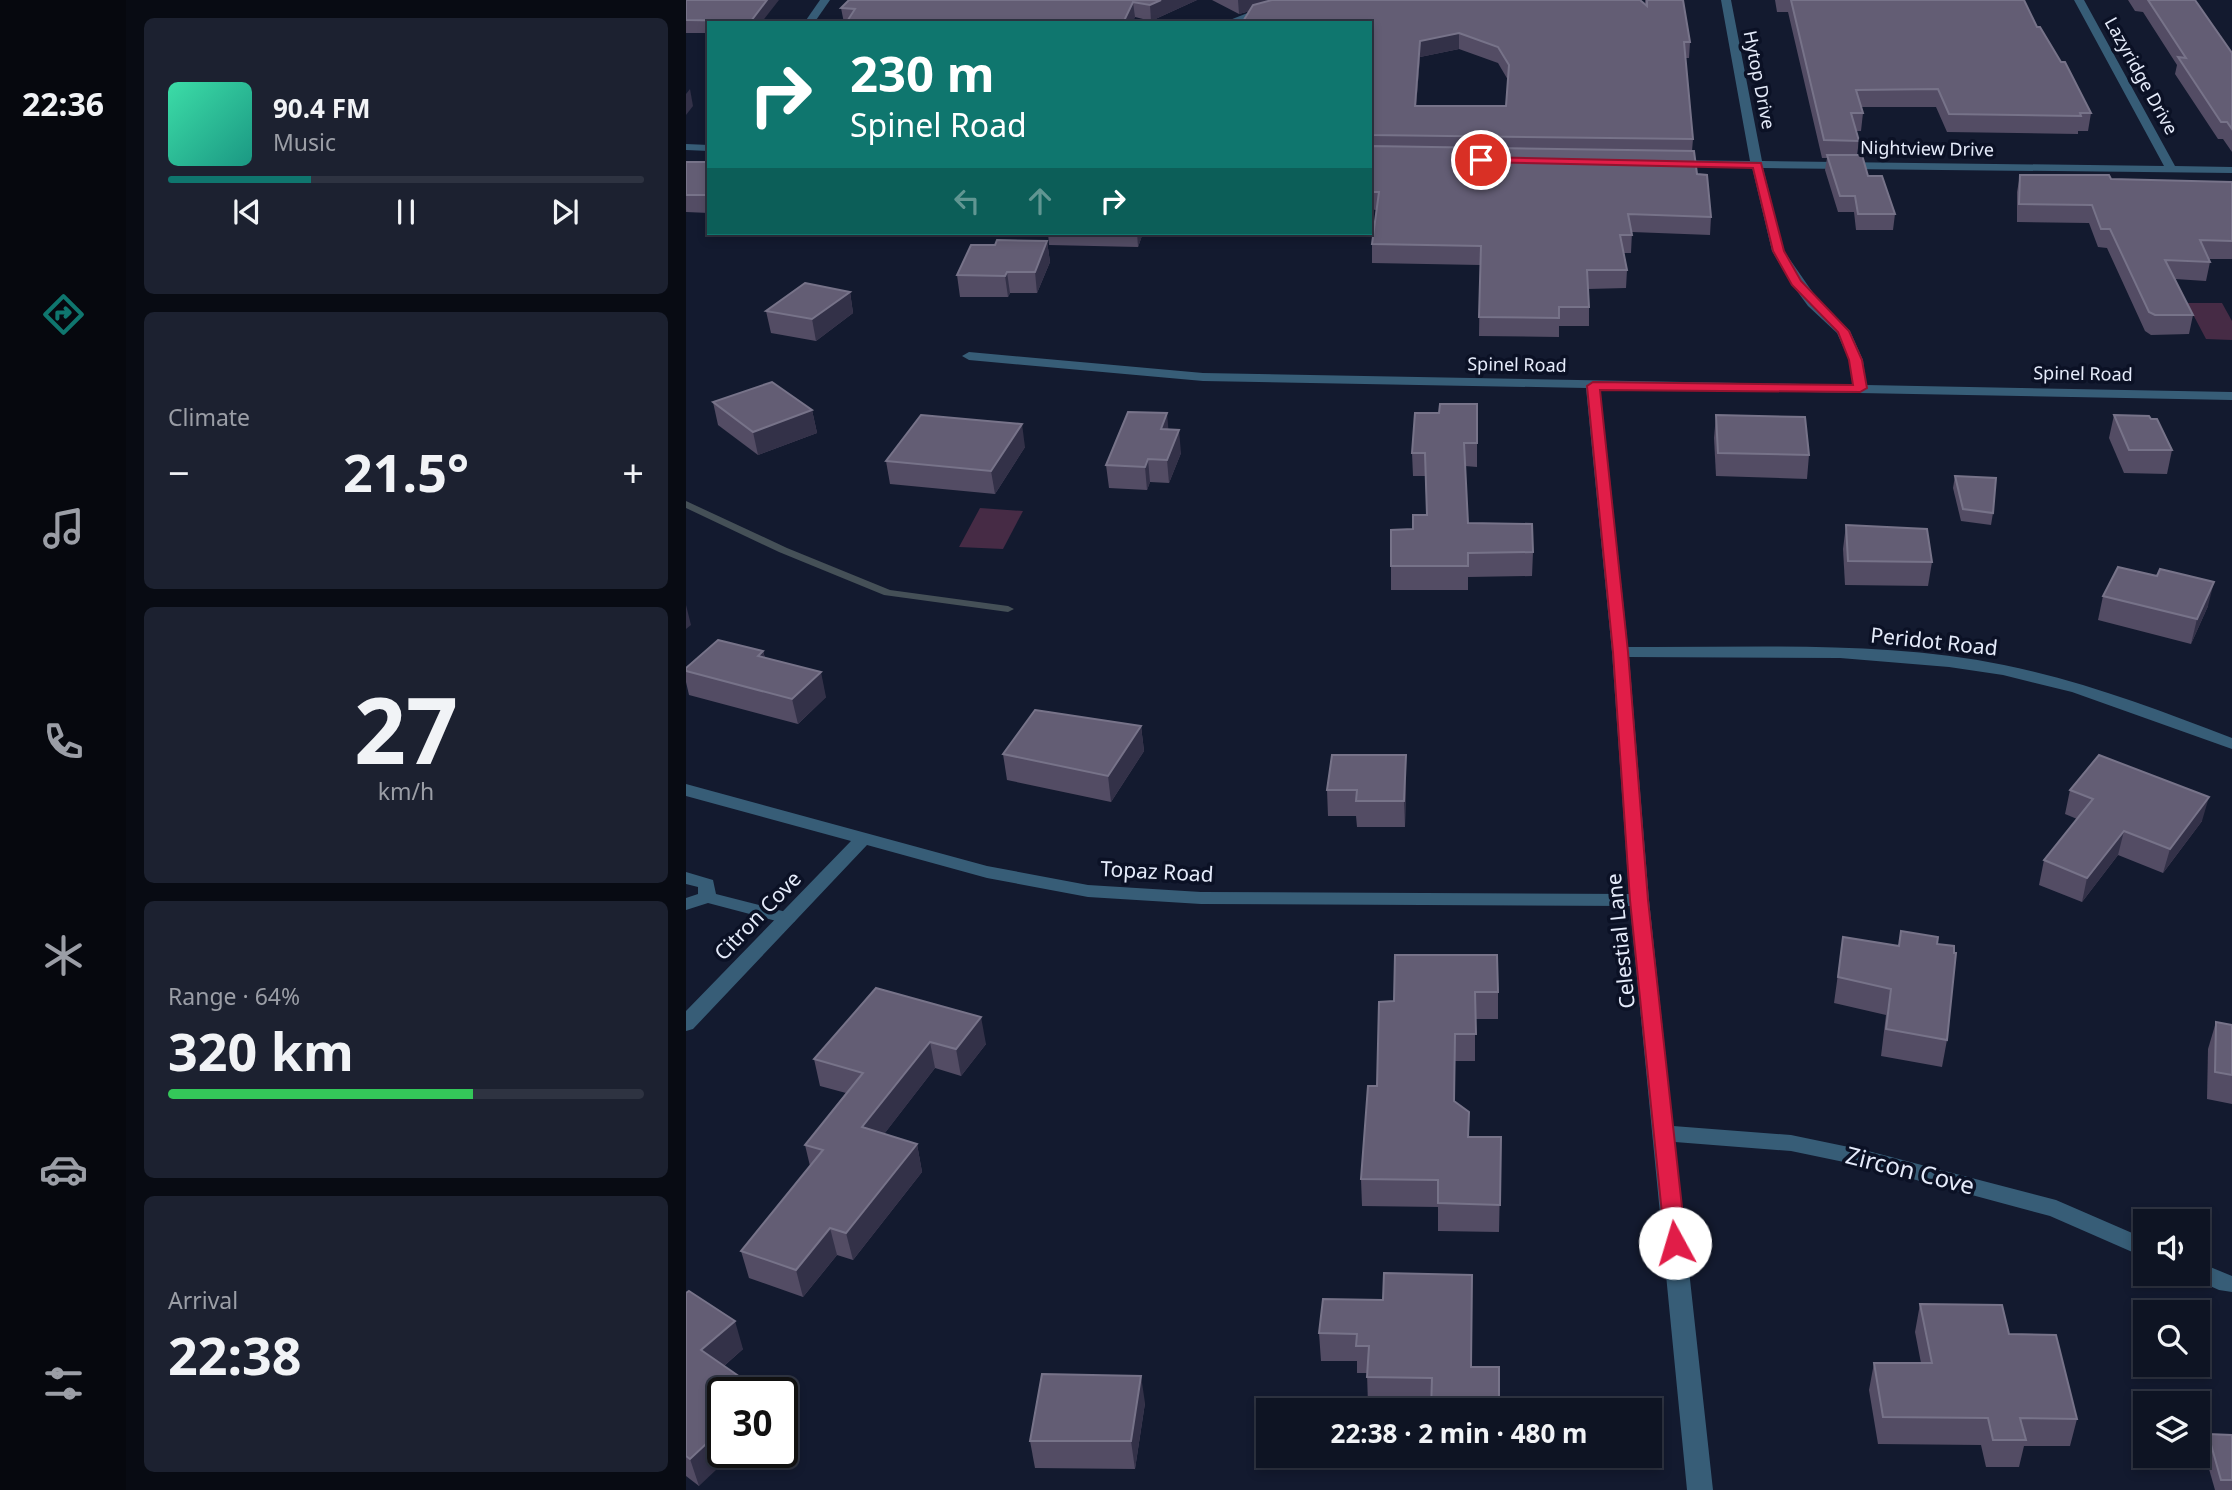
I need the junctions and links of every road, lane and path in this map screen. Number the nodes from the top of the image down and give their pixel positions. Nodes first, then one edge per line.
1 (825, 0) edge
2 (1313, 0) edge
3 (1726, 0) edge
4 (2079, 0) edge
5 (810, 21) edge
6 (1233, 21) edge
7 (686, 147) edge
8 (707, 148) edge
9 (1660, 163) edge
10 (1757, 165) junction
11 (2172, 170) junction
12 (2232, 170) edge
13 (969, 356) dead end
14 (1593, 386) junction
15 (1860, 388) junction
16 (2232, 396) edge
17 (1620, 652) junction
18 (2232, 744) edge
19 (686, 790) edge
20 (863, 839) junction
21 (686, 878) edge
22 (707, 897) junction
23 (1639, 900) junction
24 (686, 904) edge
25 (788, 918) junction
26 (686, 1024) edge
27 (1665, 1133) junction
28 (2133, 1242) edge
29 (2210, 1277) edge
30 (2227, 1284) dead end
31 (1700, 1490) edge

1 - 5 street
2 - 6 street
3 - 10 street, Hytop Drive
4 - 11 street, Lazyridge Drive
7 - 8 street
9 - 10 street, Nightview Drive
10 - 11 street, Nightview Drive
10 - 15 street, Hytop Drive
11 - 12 street, Nightview Drive
13 - 14 street, Spinel Road
14 - 15 street, Spinel Road
14 - 17 street, Celestial Lane
15 - 16 street, Spinel Road
17 - 18 street, Peridot Road
17 - 23 street, Celestial Lane
19 - 20 street, Topaz Road
20 - 23 street, Topaz Road
20 - 25 street, Citron Cove
21 - 22 lane
22 - 24 lane
22 - 25 lane
23 - 27 street, Celestial Lane
25 - 26 street, Citron Cove
27 - 28 street, Zircon Cove
27 - 31 street, Celestial Lane
29 - 30 street

